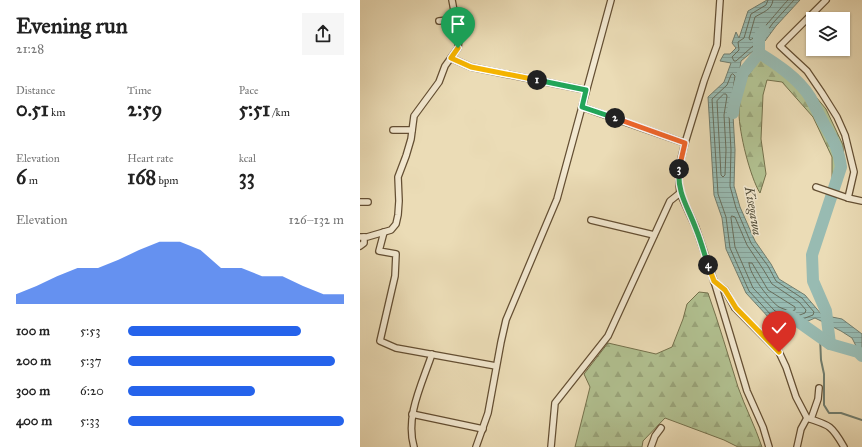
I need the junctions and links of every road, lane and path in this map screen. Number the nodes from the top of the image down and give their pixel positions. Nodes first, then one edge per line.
1 (452, 0) edge
2 (611, 0) edge
3 (720, 0) edge
4 (826, 0) edge
5 (456, 18) junction
6 (439, 21) dead end
7 (451, 58) junction
8 (586, 90) junction
9 (582, 107) junction
10 (393, 130) dead end
11 (412, 130) junction
12 (685, 143) junction
13 (816, 187) dead end
14 (680, 193) junction
15 (848, 198) junction
16 (862, 201) edge
17 (360, 202) edge
18 (368, 202) dead end
19 (591, 220) dead end
20 (384, 232) junction
21 (654, 236) junction
22 (362, 237) edge
23 (360, 246) edge
24 (714, 281) junction
25 (432, 354) junction
26 (496, 366) junction
27 (819, 388) dead end
28 (412, 414) junction
29 (809, 419) junction
30 (661, 428) dead end
31 (483, 429) junction
32 (414, 447) edge
33 (476, 447) edge
34 (551, 447) edge
35 (651, 447) edge
36 (769, 447) edge
37 (797, 447) edge
38 (844, 447) edge

1 - 5 street
2 - 8 street
3 - 12 street
4 - 15 street
5 - 6 street
5 - 7 street
7 - 8 street
7 - 11 street
8 - 9 street
9 - 12 street
9 - 26 street
10 - 11 street
11 - 20 street
12 - 14 street
13 - 15 street
14 - 21 street
14 - 24 street
15 - 16 street
17 - 18 street
19 - 21 street
20 - 22 street
20 - 25 street
21 - 34 street
22 - 23 street
24 - 29 street
24 - 36 street
25 - 26 street
25 - 28 street
26 - 31 street
27 - 29 street
28 - 31 street
28 - 32 street
29 - 37 street
29 - 38 street
30 - 35 street
31 - 33 street

